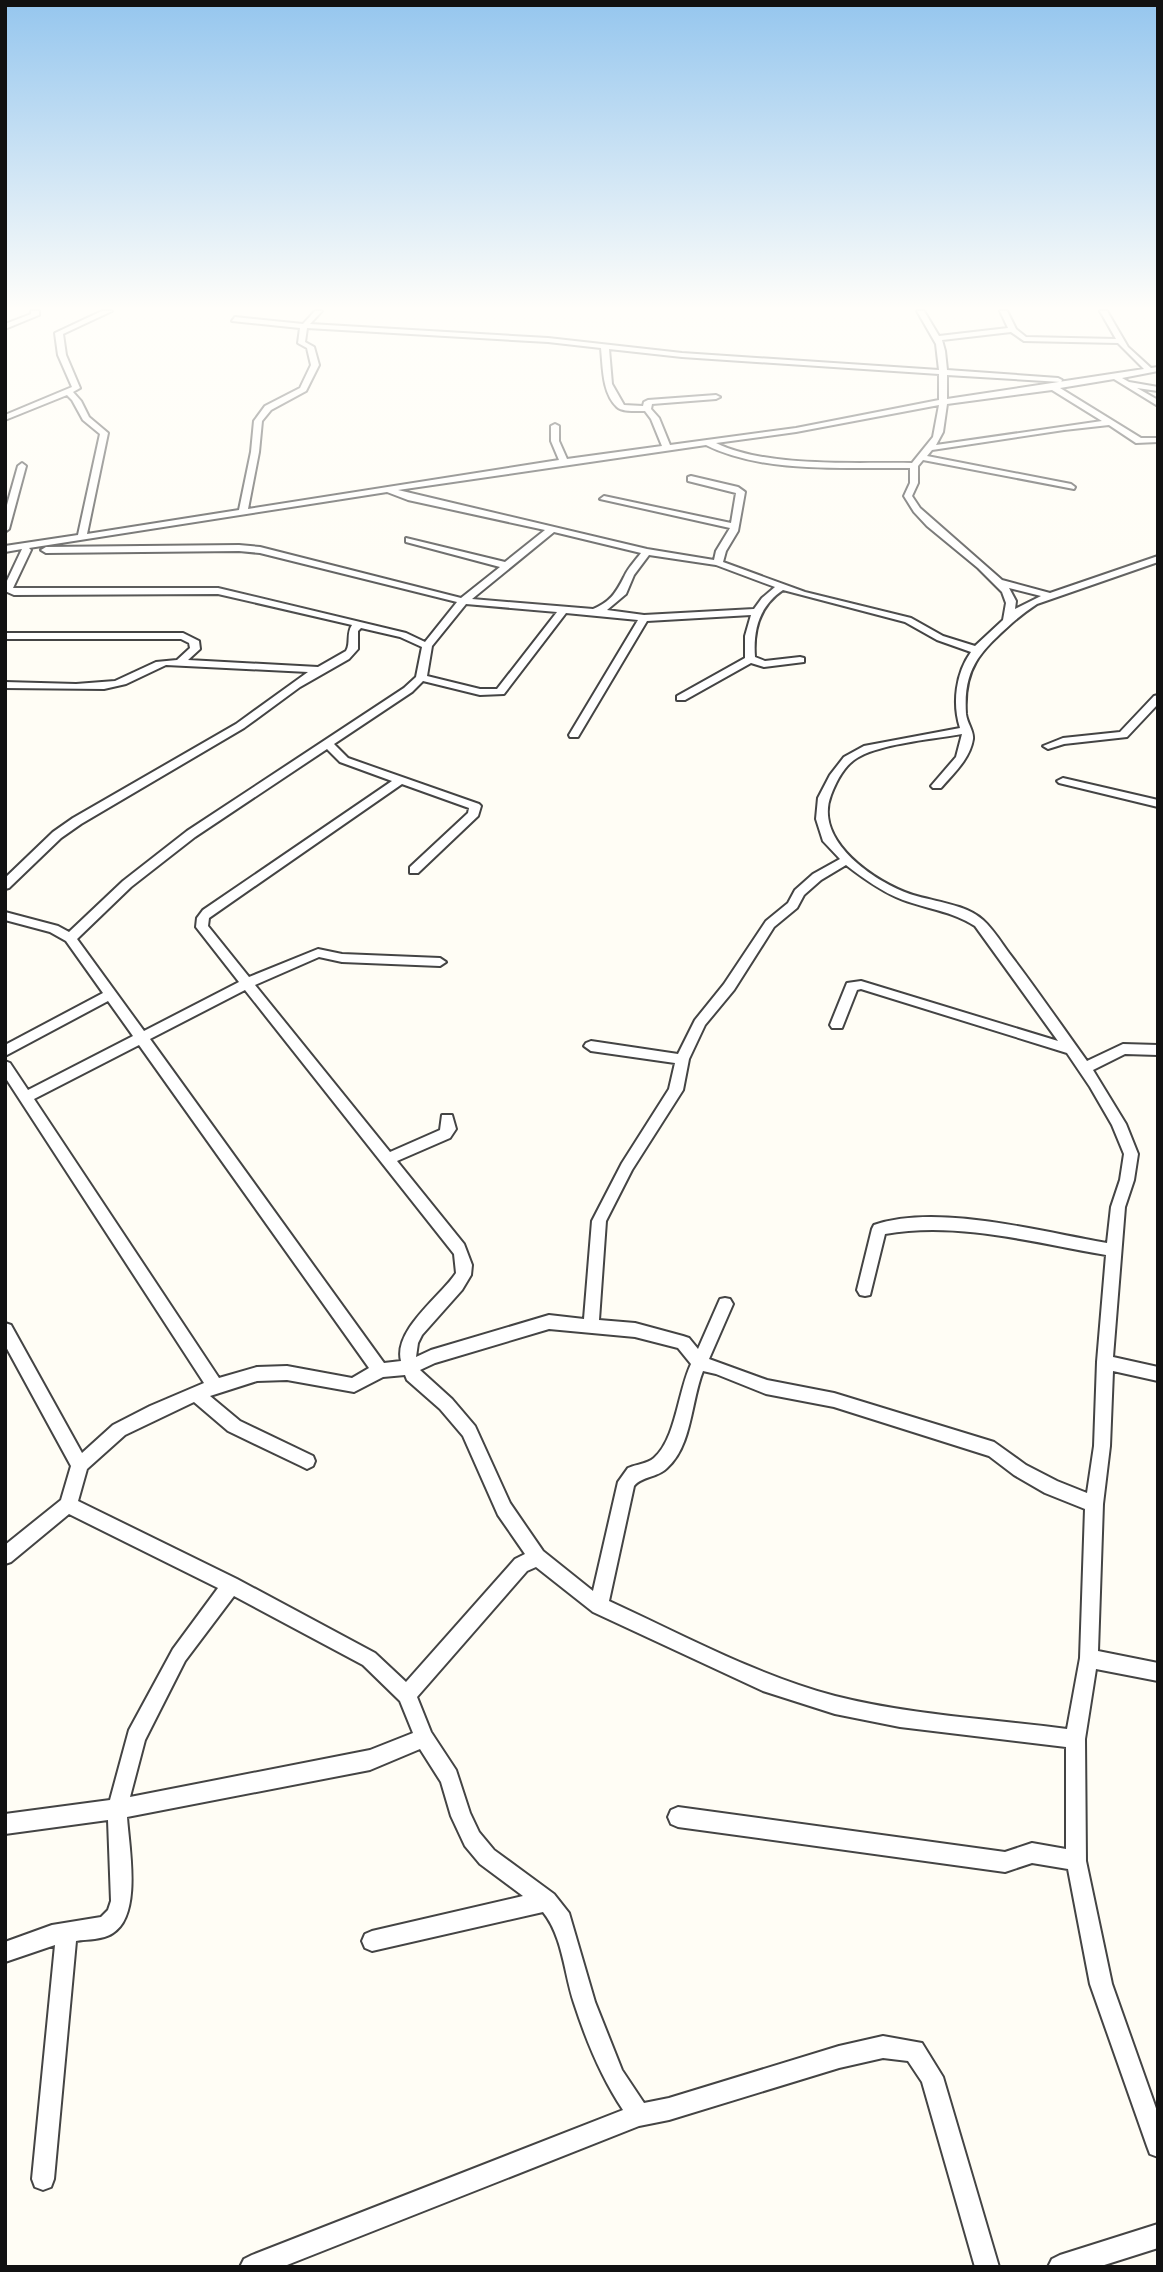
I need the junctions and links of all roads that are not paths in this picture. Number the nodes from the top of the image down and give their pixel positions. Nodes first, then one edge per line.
1 (85, 417) edge
2 (260, 417) edge
3 (655, 417) edge
4 (864, 417) edge
5 (941, 417) edge
6 (1100, 417) edge
7 (1109, 423) junction
8 (555, 426) dead end
9 (1158, 440) edge
10 (708, 442) junction
11 (667, 447) junction
12 (930, 448) junction
13 (924, 458) junction
14 (564, 461) junction
15 (22, 466) dead end
16 (914, 466) junction
17 (691, 479) dead end
18 (1071, 487) dead end
19 (387, 489) junction
20 (604, 499) dead end
21 (243, 512) junction
22 (733, 526) junction
23 (5, 529) edge
24 (551, 530) junction
25 (82, 537) junction
26 (409, 540) dead end
27 (24, 548) junction
28 (5, 549) edge
29 (647, 552) junction
30 (1158, 559) edge
31 (718, 563) junction
32 (508, 566) junction
33 (1003, 583) junction
34 (783, 586) junction
35 (7, 592) edge
36 (1050, 596) junction
37 (463, 601) junction
38 (564, 609) junction
39 (594, 611) junction
40 (756, 612) junction
41 (644, 618) junction
42 (1008, 622) junction
43 (358, 625) junction
44 (5, 636) edge
45 (427, 646) junction
46 (976, 650) junction
47 (750, 659) junction
48 (800, 660) dead end
49 (181, 661) junction
50 (318, 670) junction
51 (421, 678) junction
52 (5, 685) edge
53 (681, 698) dead end
54 (1158, 698) edge
55 (966, 730) junction
56 (574, 736) dead end
57 (328, 744) junction
58 (1048, 746) dead end
59 (401, 780) junction
60 (1063, 781) dead end
61 (937, 786) dead end
62 (1158, 804) edge
63 (847, 860) junction
64 (414, 870) dead end
65 (5, 885) edge
66 (5, 916) edge
67 (70, 938) junction
68 (440, 962) dead end
69 (247, 984) junction
70 (109, 995) junction
71 (837, 1026) dead end
72 (141, 1038) junction
73 (591, 1046) dead end
74 (6, 1049) edge
75 (1069, 1049) junction
76 (1158, 1050) edge
77 (682, 1059) junction
78 (5, 1066) edge
79 (1084, 1069) junction
80 (27, 1097) junction
81 (447, 1119) dead end
82 (387, 1159) junction
83 (1116, 1251) junction
84 (865, 1290) dead end
85 (725, 1304) dead end
86 (591, 1326) junction
87 (5, 1330) edge
88 (1105, 1362) junction
89 (700, 1364) junction
90 (411, 1367) junction
91 (380, 1370) junction
92 (1158, 1374) edge
93 (215, 1386) junction
94 (196, 1394) junction
95 (307, 1461) dead end
96 (80, 1465) junction
97 (1094, 1504) junction
98 (68, 1505) junction
99 (5, 1556) edge
100 (537, 1557) junction
101 (231, 1585) junction
102 (599, 1606) junction
103 (1089, 1658) junction
104 (1158, 1672) edge
105 (407, 1695) junction
106 (424, 1738) junction
107 (1075, 1739) junction
108 (117, 1810) junction
109 (678, 1817) dead end
110 (5, 1824) edge
111 (1076, 1861) junction
112 (547, 1901) junction
113 (66, 1933) junction
114 (372, 1941) dead end
115 (5, 1952) edge
116 (639, 2115) junction
117 (1158, 2146) edge
118 (43, 2179) dead end
119 (1158, 2236) edge
120 (252, 2267) edge
121 (987, 2267) edge
122 (1060, 2267) edge

1 - 25 street
2 - 21 street
3 - 11 street
4 - 10 street
5 - 12 street
6 - 7 street
7 - 9 street
7 - 12 street
8 - 14 street
10 - 11 street
10 - 16 street
11 - 14 street
12 - 13 street
13 - 16 street
13 - 18 street
14 - 19 street
15 - 23 street
16 - 33 street
17 - 22 street
19 - 21 street
19 - 24 street
20 - 22 street
21 - 25 street
22 - 31 street
24 - 29 street
24 - 32 street
25 - 27 street
26 - 32 street
27 - 28 street
27 - 35 street
27 - 37 street
29 - 31 street
29 - 39 street
30 - 36 street
31 - 34 street
32 - 37 street
33 - 36 street
33 - 42 street
34 - 40 street
34 - 46 street
35 - 43 street
36 - 42 street
37 - 38 street
37 - 45 street
38 - 39 street
38 - 51 street
39 - 41 street
40 - 41 street
40 - 47 street
41 - 56 street
42 - 46 street
43 - 45 street
43 - 50 street
44 - 49 street
45 - 51 street
46 - 55 street
47 - 48 street
47 - 53 street
49 - 50 street
49 - 52 street
50 - 65 street
51 - 57 street
54 - 58 street
55 - 61 street
55 - 63 street
57 - 59 street
57 - 67 street
59 - 64 street
59 - 69 street
60 - 62 street
63 - 75 street
63 - 77 street
66 - 67 street
67 - 70 street
68 - 69 street
69 - 72 street
69 - 82 street
70 - 72 street
70 - 74 street
71 - 75 street
72 - 80 street
72 - 91 street
73 - 77 street
75 - 79 street
76 - 79 street
77 - 86 street
78 - 80 street
79 - 83 street
80 - 93 street
81 - 82 street
82 - 90 street
83 - 84 street
83 - 88 street
85 - 89 street
86 - 89 street
86 - 90 street
87 - 96 street
88 - 92 street
88 - 97 street
89 - 97 street
89 - 102 street
90 - 91 street
90 - 100 street
91 - 93 street
93 - 94 street
94 - 95 street
94 - 96 street
96 - 98 street
97 - 103 street
98 - 99 street
98 - 101 street
100 - 102 street
100 - 105 street
101 - 105 street
101 - 108 street
102 - 107 street
103 - 104 street
103 - 107 street
105 - 106 street
106 - 108 street
106 - 112 street
107 - 111 street
108 - 110 street
108 - 113 street
109 - 111 street
111 - 117 street
112 - 114 street
112 - 116 street
113 - 115 street
113 - 118 street
116 - 120 street
116 - 121 street
119 - 122 street

